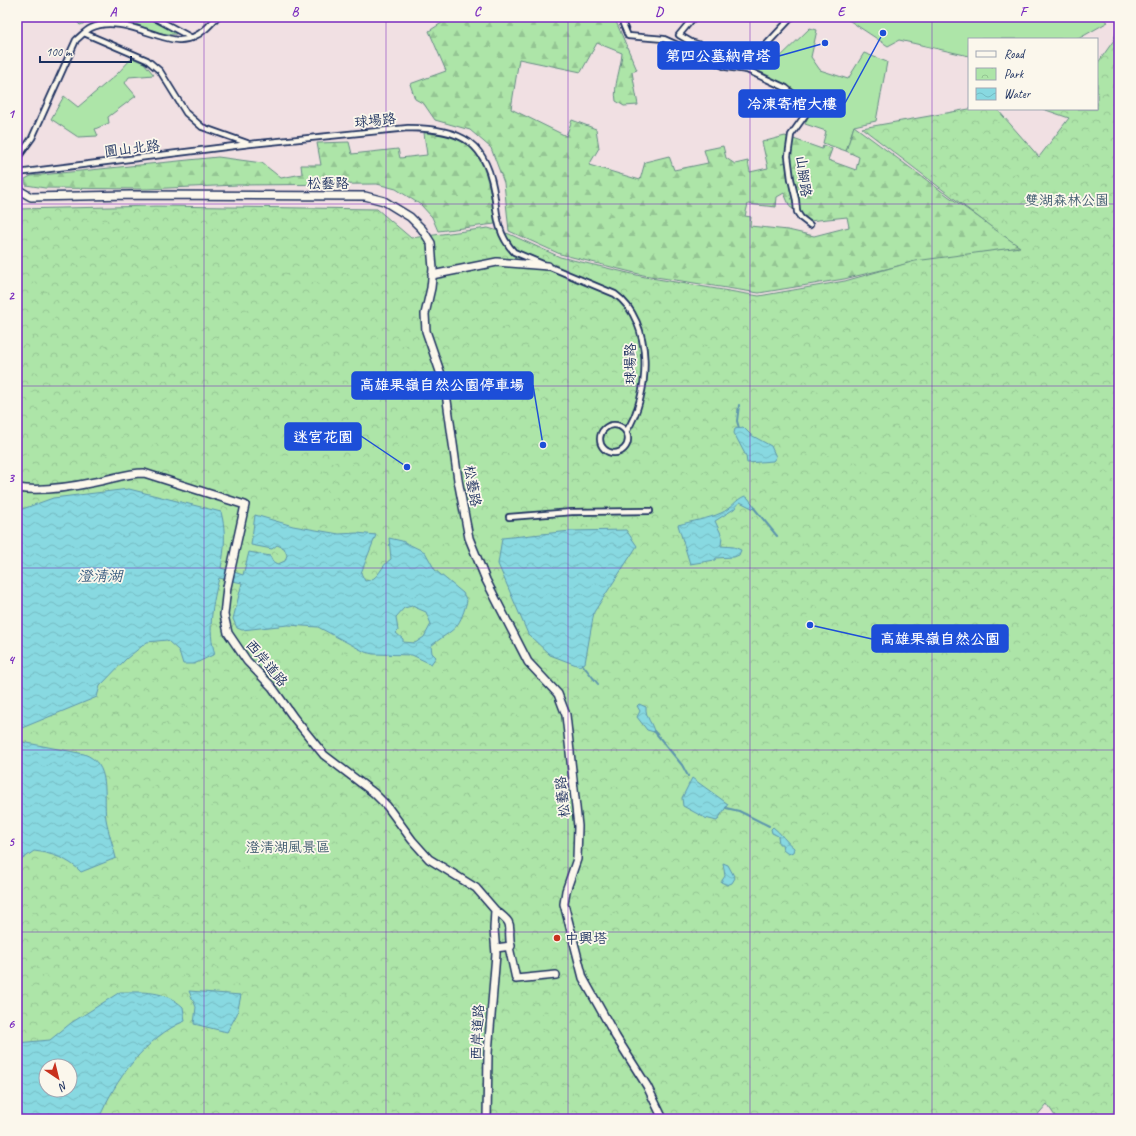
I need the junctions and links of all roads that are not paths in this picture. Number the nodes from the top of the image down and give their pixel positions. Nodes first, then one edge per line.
1 (153, 17) edge
2 (217, 17) edge
3 (624, 17) edge
4 (694, 17) edge
5 (792, 17) edge
6 (84, 33) junction
7 (192, 38) junction
8 (250, 144) junction
9 (17, 159) edge
10 (17, 173) edge
11 (17, 189) edge
12 (810, 224) dead end
13 (432, 256) junction
14 (548, 266) junction
15 (432, 275) junction
16 (428, 303) junction
17 (626, 432) junction
18 (17, 488) edge
19 (650, 511) dead end
20 (509, 517) dead end
21 (495, 910) junction
22 (509, 946) junction
23 (496, 948) junction
24 (556, 975) dead end
25 (487, 1119) edge
26 (662, 1119) edge

1 - 7 street
2 - 7 street
3 - 12 street, 山腳路
4 - 5 street
6 - 7 street
6 - 8 street, 球場路
6 - 9 street
8 - 10 street, 圓山北路
8 - 14 street, 球場路
11 - 13 street, 松藝路
13 - 15 street, 松藝路
13 - 16 street
14 - 15 street
14 - 17 street, 球場路
15 - 16 street, 松藝路
16 - 26 street, 松藝路
17 - 17 street, 球場路
18 - 21 street, 西岸道路
19 - 20 street
21 - 22 street, 西岸道路
21 - 23 street, 西岸道路
22 - 23 street
22 - 24 street, 西岸道路
23 - 25 street, 西岸道路

